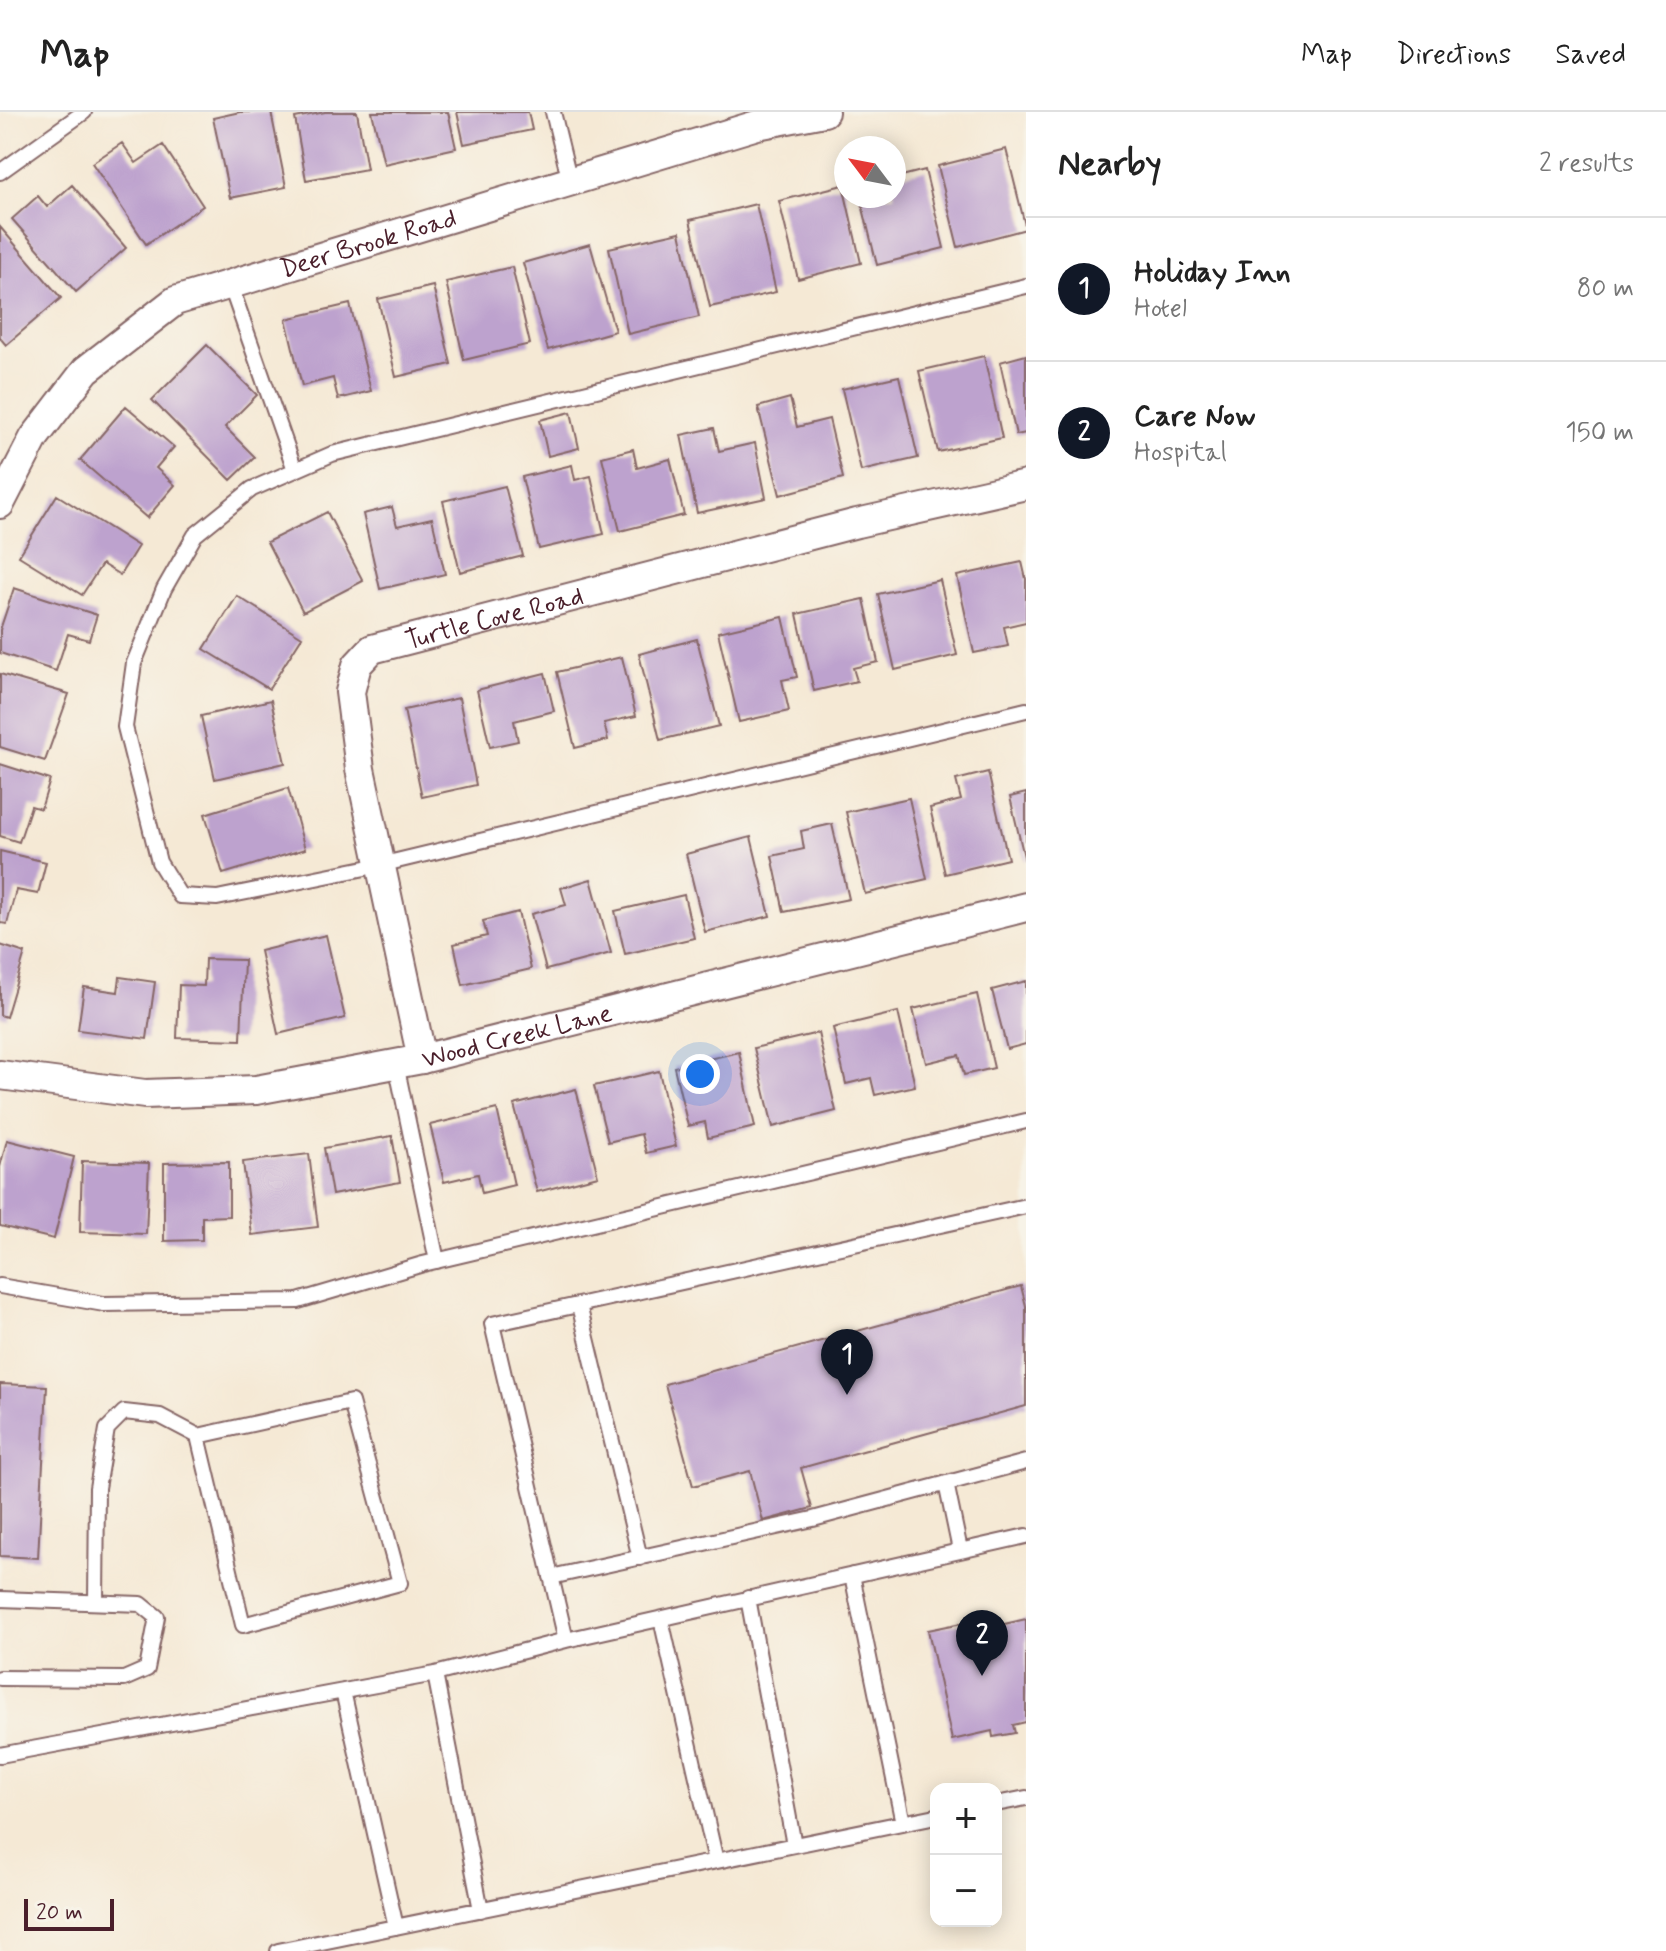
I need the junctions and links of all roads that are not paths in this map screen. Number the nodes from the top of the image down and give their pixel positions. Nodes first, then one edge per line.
1 (84, 112) edge
2 (553, 112) edge
3 (824, 112) edge
4 (755, 119) edge
5 (0, 172) edge
6 (570, 182) junction
7 (230, 284) junction
8 (1026, 286) edge
9 (295, 470) junction
10 (1026, 485) edge
11 (0, 504) edge
12 (1026, 710) edge
13 (380, 865) junction
14 (1026, 907) edge
15 (409, 1062) junction
16 (0, 1075) edge
17 (1026, 1121) edge
18 (1026, 1206) edge
19 (437, 1261) junction
20 (0, 1286) edge
21 (579, 1305) junction
22 (198, 1436) junction
23 (1026, 1462) edge
24 (946, 1483) junction
25 (1026, 1536) edge
26 (960, 1550) junction
27 (640, 1558) junction
28 (852, 1575) junction
29 (551, 1577) junction
30 (748, 1598) junction
31 (0, 1599) edge
32 (96, 1602) junction
33 (661, 1619) junction
34 (566, 1640) junction
35 (435, 1674) junction
36 (0, 1678) edge
37 (343, 1691) junction
38 (0, 1755) edge
39 (1026, 1798) edge
40 (1002, 1803) edge
41 (930, 1817) edge
42 (903, 1823) junction
43 (794, 1845) junction
44 (716, 1861) junction
45 (481, 1910) junction
46 (396, 1927) junction
47 (278, 1951) edge

1 - 5 lane
2 - 6 lane
3 - 4 street, Deer Brook Road
4 - 6 street, Deer Brook Road
6 - 7 street, Deer Brook Road
7 - 9 lane
7 - 11 street, Deer Brook Road
8 - 9 lane
9 - 13 lane
10 - 13 street, Turtle Cove Road
12 - 13 lane
13 - 15 street, Turtle Cove Road
14 - 15 street, Wood Creek Lane
15 - 16 street, Wood Creek Lane
15 - 19 lane
17 - 19 lane
18 - 21 lane
19 - 20 lane
21 - 27 lane
21 - 29 lane
22 - 22 lane
22 - 32 lane
23 - 24 lane
24 - 26 lane
24 - 27 lane
25 - 26 lane
26 - 28 lane
27 - 29 lane
28 - 30 lane
28 - 42 lane
29 - 34 lane
30 - 33 lane
30 - 43 lane
31 - 32 lane
32 - 36 lane
33 - 34 lane
33 - 44 lane
34 - 35 lane
35 - 37 lane
35 - 45 lane
37 - 38 lane
37 - 46 lane
39 - 40 lane
41 - 42 lane
42 - 43 lane
43 - 44 lane
44 - 45 lane
45 - 46 lane
46 - 47 lane

